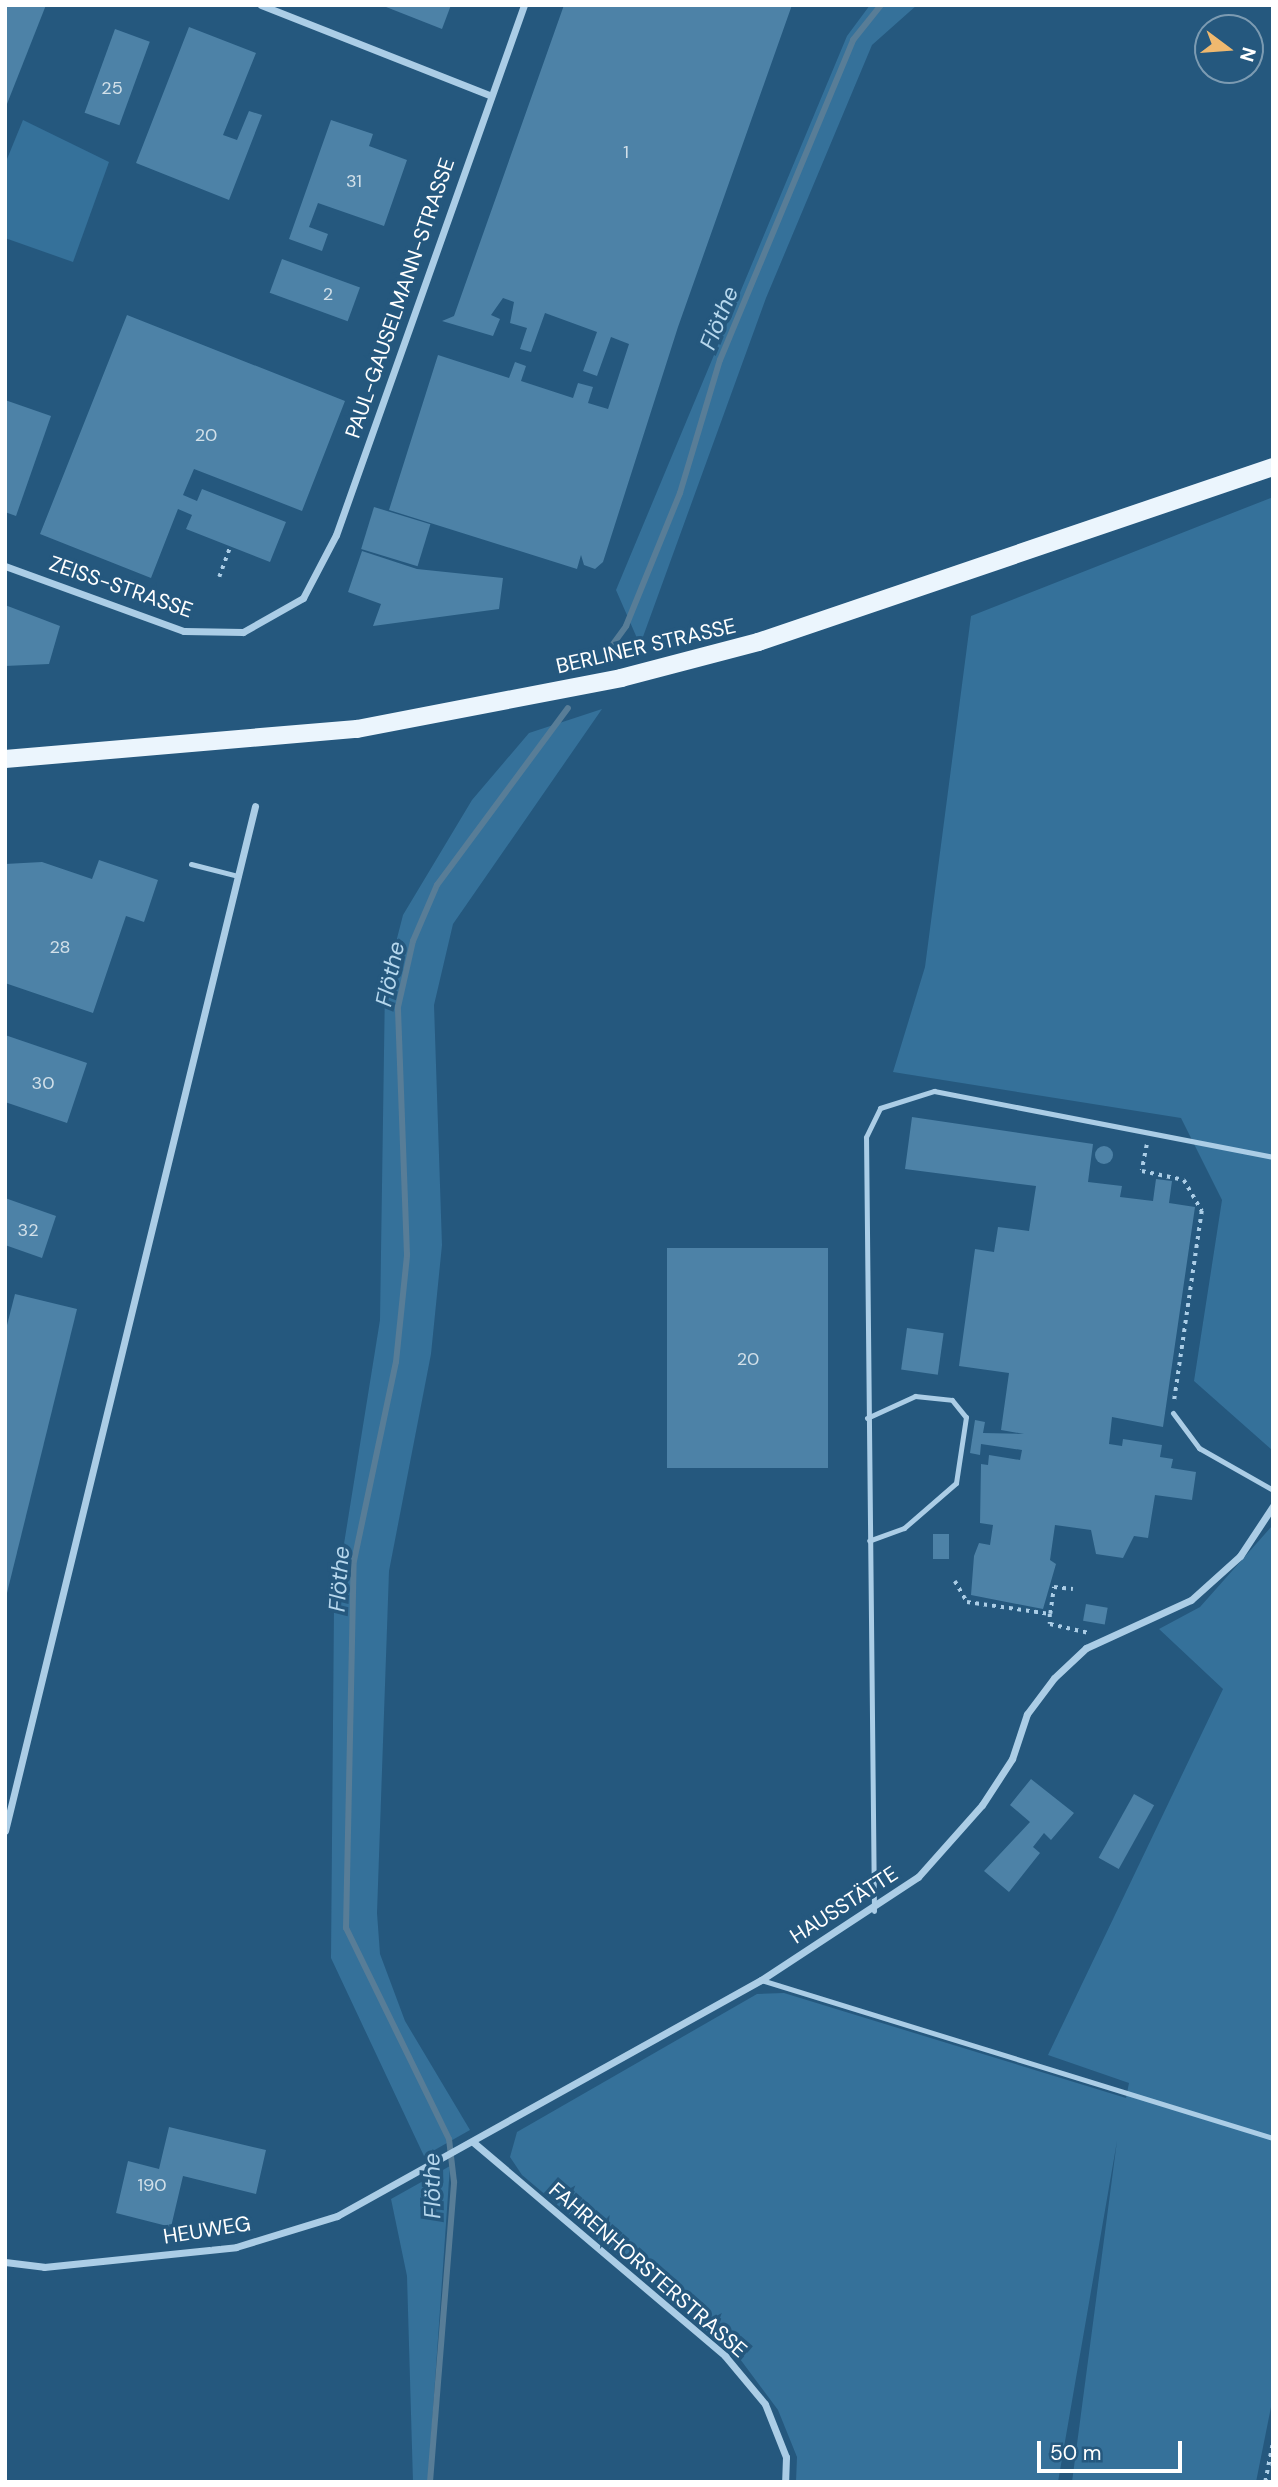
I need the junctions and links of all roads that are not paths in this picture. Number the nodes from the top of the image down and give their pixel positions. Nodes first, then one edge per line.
1 (261, 5) edge
2 (524, 5) edge
3 (490, 95) junction
4 (1273, 467) edge
5 (5, 566) edge
6 (303, 598) joint
7 (5, 759) edge
8 (255, 806) dead end
9 (191, 864) dead end
10 (237, 876) junction
11 (1273, 1157) edge
12 (1173, 1413) road end
13 (867, 1418) junction
14 (1273, 1490) edge
15 (1273, 1506) edge
16 (869, 1541) junction
17 (5, 1831) edge
18 (874, 1911) junction
19 (761, 1980) junction
20 (1273, 2138) edge
21 (473, 2142) junction
22 (440, 2161) joint
23 (5, 2262) edge
24 (785, 2482) edge

1 - 3 street
2 - 3 street, PAUL-GAUSELMANN-STRASSE
3 - 6 street, PAUL-GAUSELMANN-STRASSE
4 - 7 main road, BERLINER STRASSE
5 - 6 street, ZEISS-STRASSE
8 - 10 street
9 - 10 lane
10 - 17 street
11 - 13 lane
12 - 14 lane
13 - 16 lane
13 - 16 lane
15 - 18 street, HAUSSTÄTTE
16 - 18 lane
18 - 19 street, HAUSSTÄTTE
19 - 20 lane
19 - 21 street, HAUSSTÄTTE
21 - 22 street, HAUSSTÄTTE
21 - 24 street, FAHRENHORSTERSTRASSE
22 - 23 street, HEUWEG

